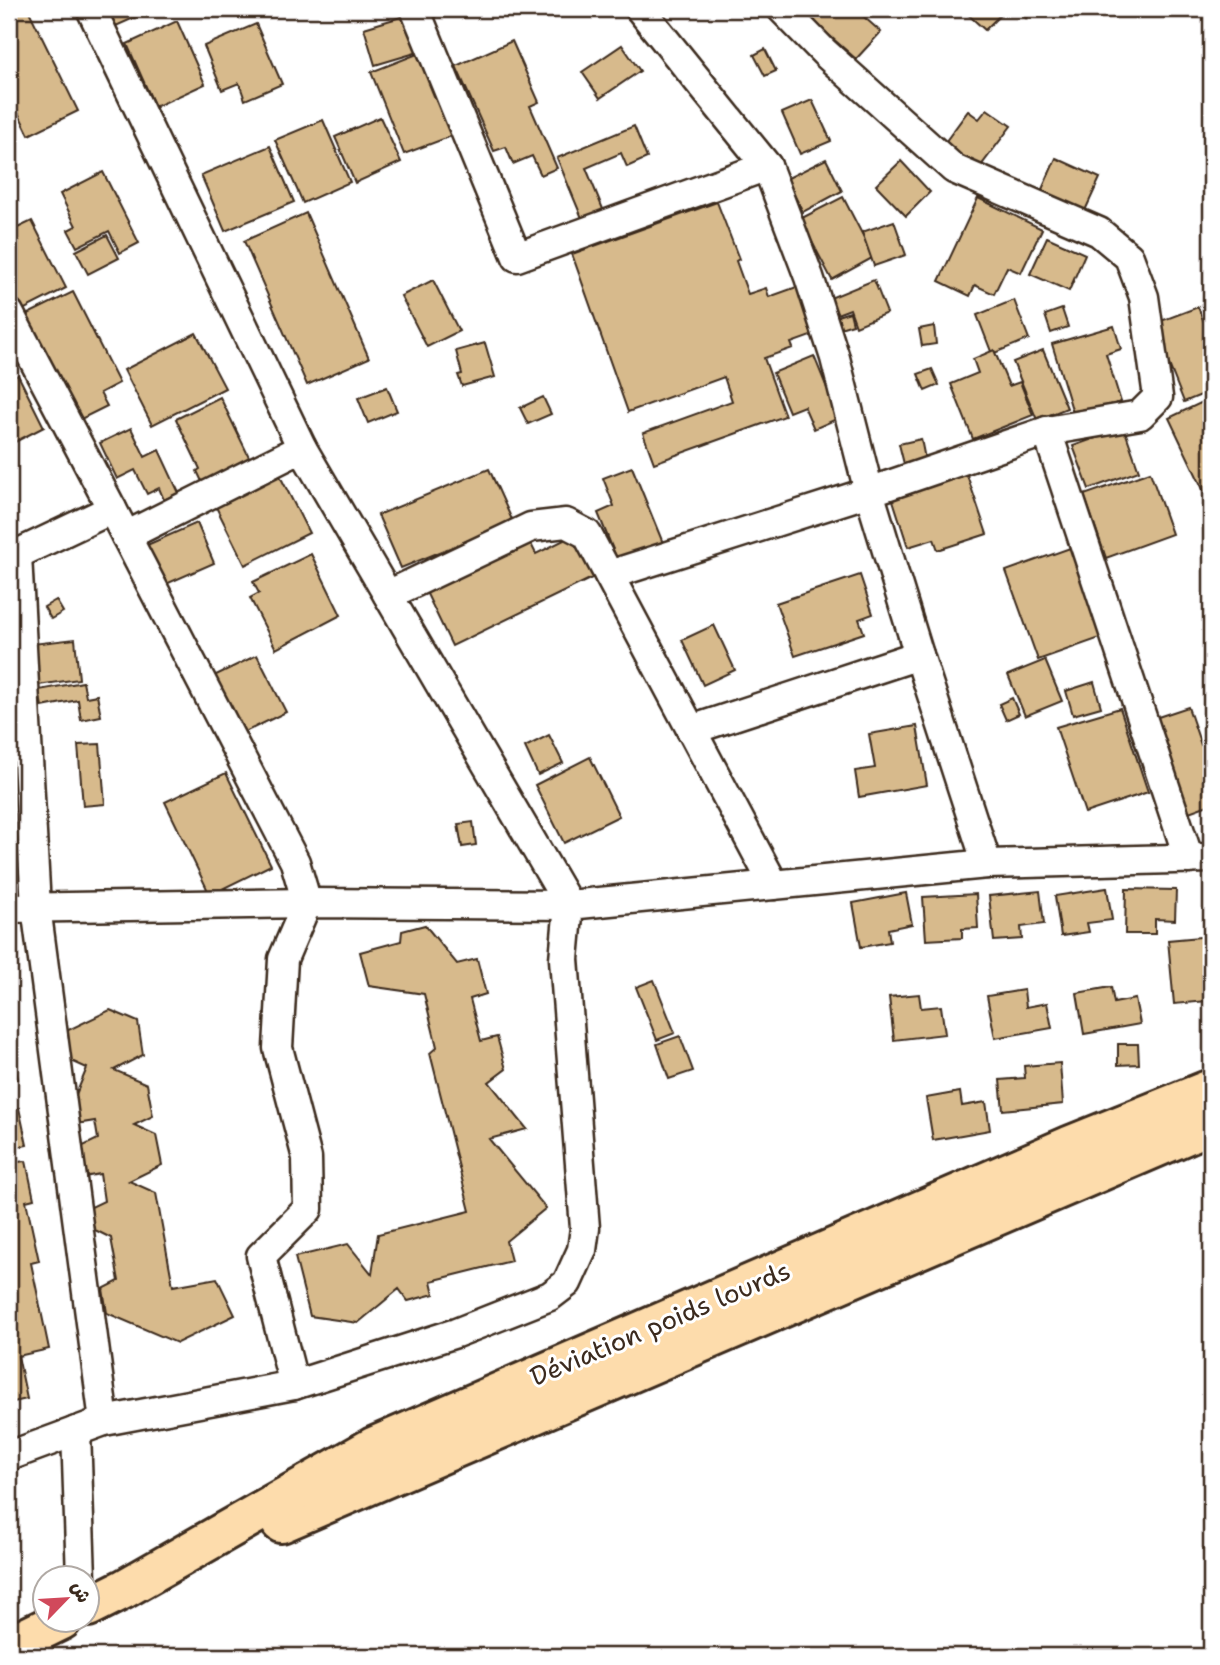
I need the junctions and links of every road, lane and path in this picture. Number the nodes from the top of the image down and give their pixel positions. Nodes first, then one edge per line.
1 (91, 9) edge
2 (415, 9) edge
3 (640, 9) edge
4 (782, 9) edge
5 (767, 166) junction
6 (9, 313) edge
7 (1047, 431) junction
8 (302, 448) junction
9 (869, 492) junction
10 (112, 509) junction
11 (126, 536) junction
12 (13, 556) edge
13 (609, 575) junction
14 (388, 595) junction
15 (919, 655) junction
16 (691, 730) junction
17 (1200, 859) edge
18 (986, 864) junction
19 (774, 885) junction
20 (307, 903) junction
21 (569, 905) junction
22 (22, 908) edge
23 (1211, 1089) edge
24 (1211, 1124) edge
25 (294, 1385) junction
26 (104, 1421) junction
27 (76, 1431) junction
28 (9, 1456) edge
29 (81, 1564) edge
30 (124, 1589) junction
31 (102, 1600) edge
32 (33, 1634) edge
33 (9, 1646) edge

1 - 8 street
2 - 5 street
3 - 5 street
4 - 7 street
5 - 9 street
6 - 10 street
7 - 9 street
7 - 17 street
8 - 11 street
8 - 14 street
9 - 13 street
9 - 15 street
10 - 11 street
10 - 12 street
11 - 20 street
12 - 22 street
13 - 14 street
13 - 16 street
14 - 21 street
15 - 16 street
15 - 18 street
16 - 19 street
17 - 18 street
18 - 19 street
19 - 21 street
20 - 21 street
20 - 22 street
20 - 25 street
21 - 25 street
22 - 26 street
23 - 30 main road, Déviation poids lourds
24 - 30 main road, Déviation poids lourds
25 - 26 street
26 - 27 street
27 - 28 street
27 - 29 street
30 - 31 main road, Déviation poids lourds
32 - 33 main road

